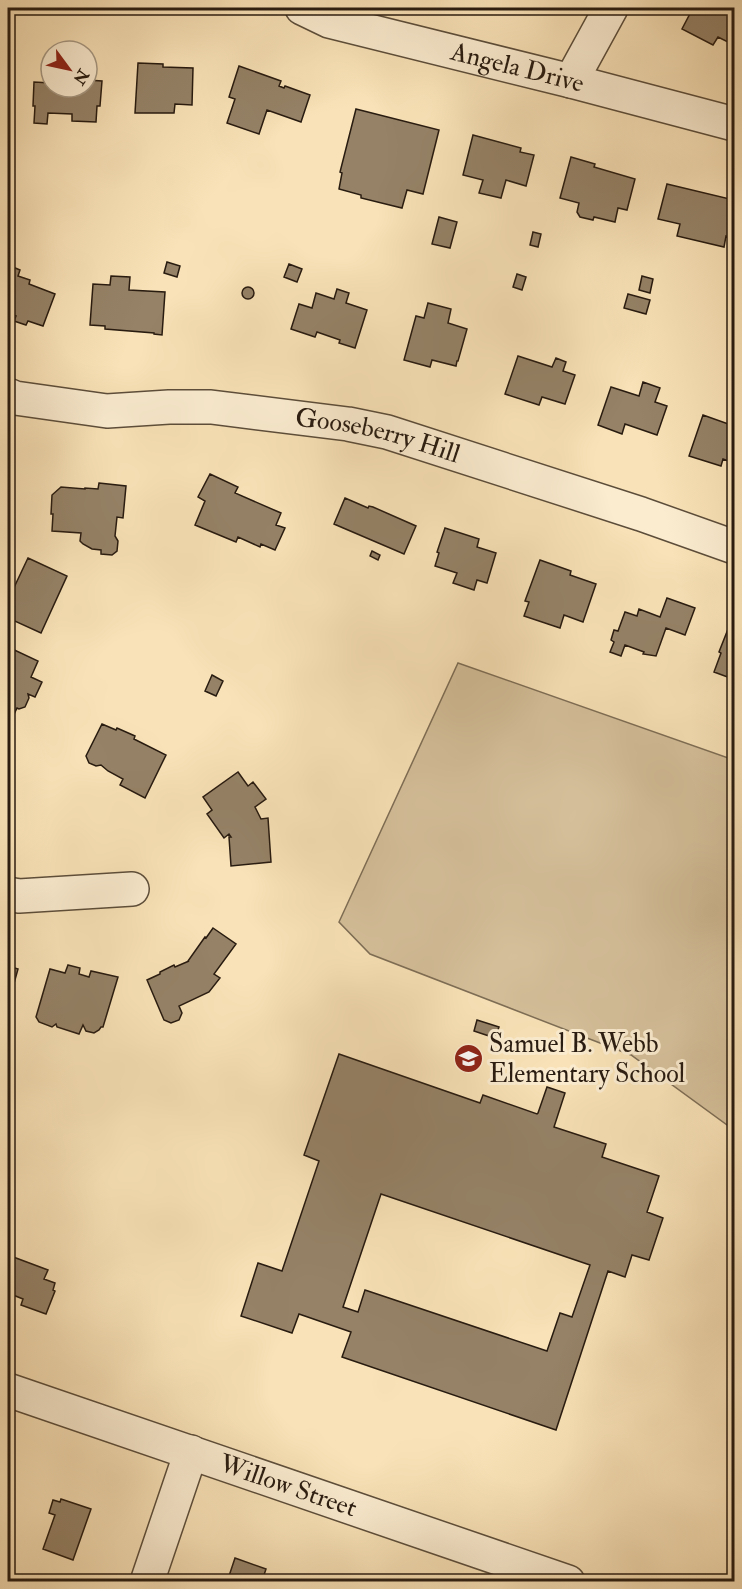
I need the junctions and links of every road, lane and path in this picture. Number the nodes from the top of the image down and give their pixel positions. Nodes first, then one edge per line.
1 (302, 8) edge
2 (611, 8) edge
3 (571, 81) junction
4 (735, 124) edge
5 (10, 403) edge
6 (735, 547) edge
7 (132, 889) dead end
8 (8, 894) edge
9 (8, 1390) edge
10 (191, 1452) junction
11 (147, 1581) edge
12 (568, 1581) edge

1 - 3 street, Angela Drive
2 - 3 street
3 - 4 street, Angela Drive
5 - 6 street, Gooseberry Hill
7 - 8 street
9 - 10 street, Willow Street
10 - 11 street
10 - 12 street, Willow Street

